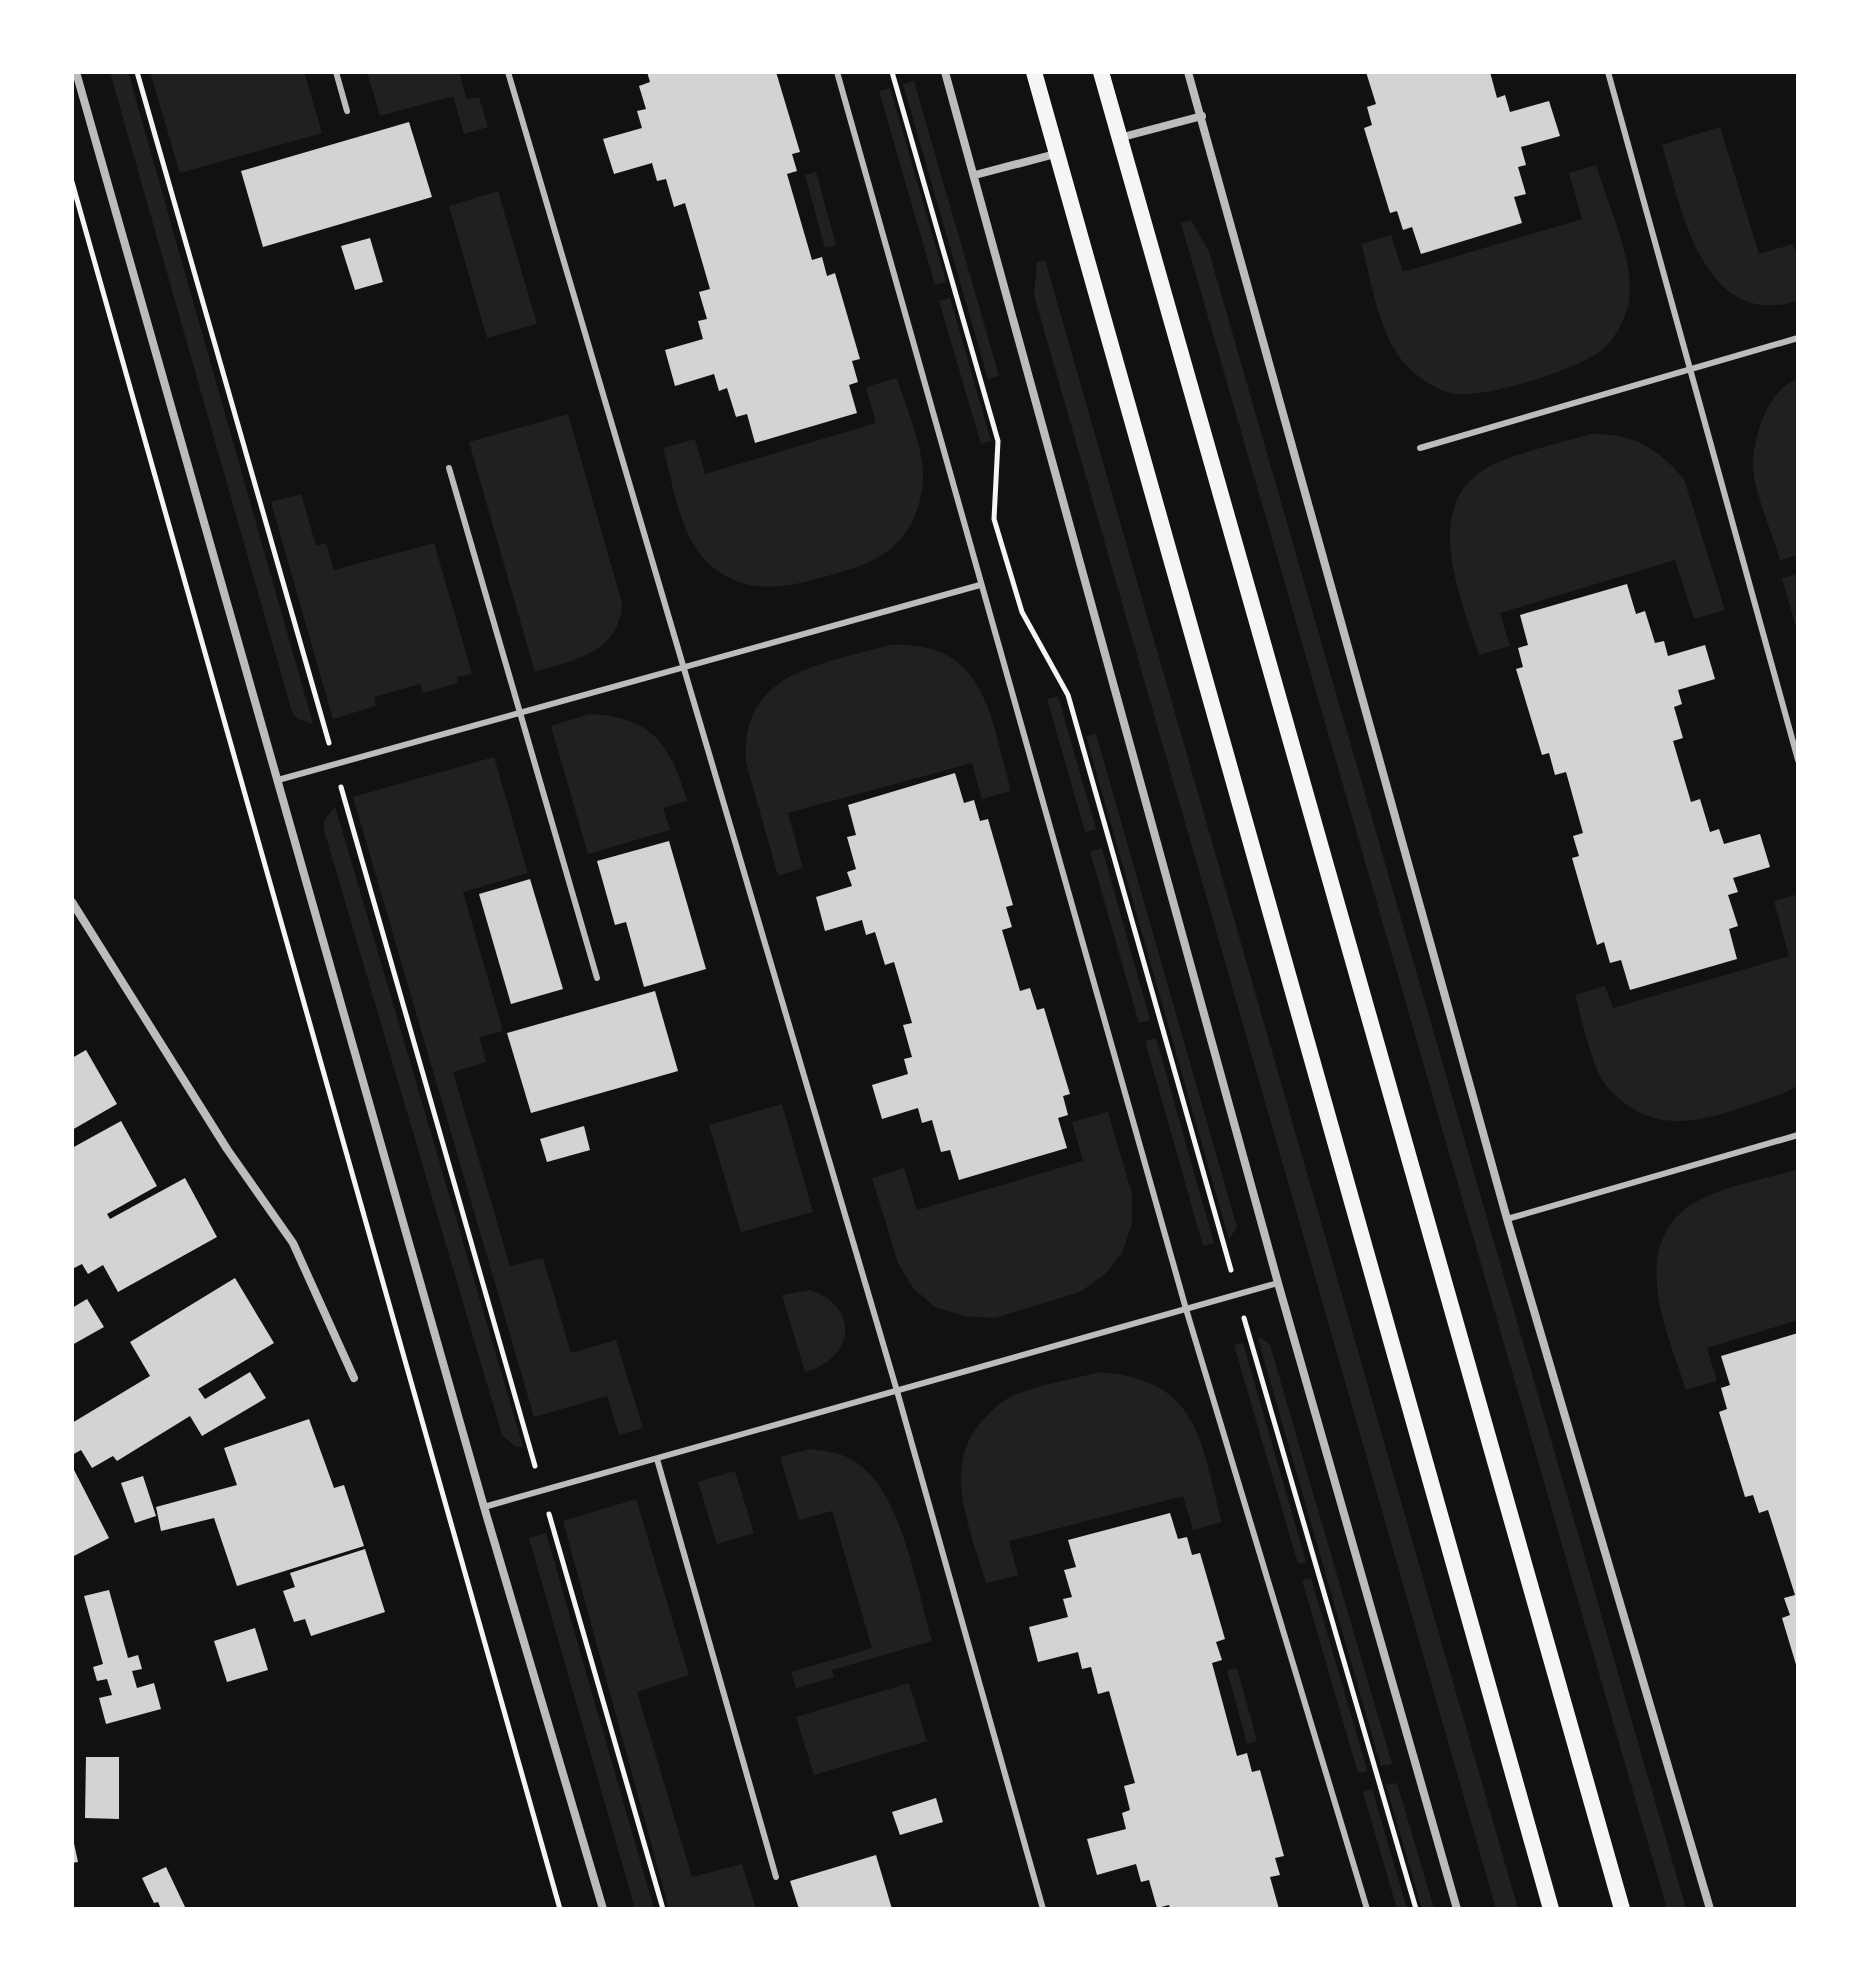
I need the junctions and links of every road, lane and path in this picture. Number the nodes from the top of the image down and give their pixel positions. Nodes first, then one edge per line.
1 (76, 72) edge
2 (137, 72) edge
3 (336, 72) edge
4 (508, 72) edge
5 (837, 72) edge
6 (892, 72) edge
7 (945, 72) edge
8 (1034, 72) edge
9 (1101, 72) edge
10 (1188, 72) edge
11 (1608, 72) edge
12 (347, 111) dead end
13 (1202, 116) junction
14 (1119, 138) junction
15 (1059, 153) junction
16 (975, 175) junction
17 (72, 182) edge
18 (1798, 338) edge
19 (1690, 370) junction
20 (1420, 448) dead end
21 (449, 468) dead end
22 (980, 585) junction
23 (685, 668) junction
24 (518, 714) junction
25 (1798, 760) edge
26 (334, 763) junction
27 (278, 780) junction
28 (72, 902) edge
29 (597, 978) dead end
30 (1798, 1135) edge
31 (1507, 1219) junction
32 (1278, 1283) junction
33 (1238, 1295) junction
34 (1186, 1309) junction
35 (354, 1378) dead end
36 (897, 1391) junction
37 (657, 1459) junction
38 (542, 1491) junction
39 (484, 1507) junction
40 (776, 1877) dead end
41 (560, 1909) edge
42 (603, 1909) edge
43 (663, 1909) edge
44 (1043, 1909) edge
45 (1367, 1909) edge
46 (1416, 1909) edge
47 (1457, 1909) edge
48 (1551, 1909) edge
49 (1622, 1909) edge
50 (1710, 1909) edge

1 - 27 street
2 - 26 path
3 - 12 lane
4 - 23 lane
5 - 22 lane
6 - 33 path
7 - 16 street
8 - 15 main road
9 - 14 main road
10 - 13 street
11 - 19 lane
13 - 14 street
13 - 31 street
14 - 49 main road
15 - 16 street
15 - 48 main road
16 - 32 street
17 - 41 path
18 - 19 lane
19 - 20 lane
19 - 25 lane
21 - 24 lane
22 - 23 lane
22 - 34 lane
23 - 24 lane
23 - 36 lane
24 - 26 lane
24 - 29 lane
26 - 27 lane
26 - 38 path
27 - 39 street
28 - 35 street
30 - 31 lane
31 - 50 street
32 - 33 lane
32 - 47 street
33 - 34 lane
33 - 46 path
34 - 36 lane
34 - 45 lane
36 - 37 lane
36 - 44 lane
37 - 38 lane
37 - 40 lane
38 - 39 lane
38 - 43 path
39 - 42 street

